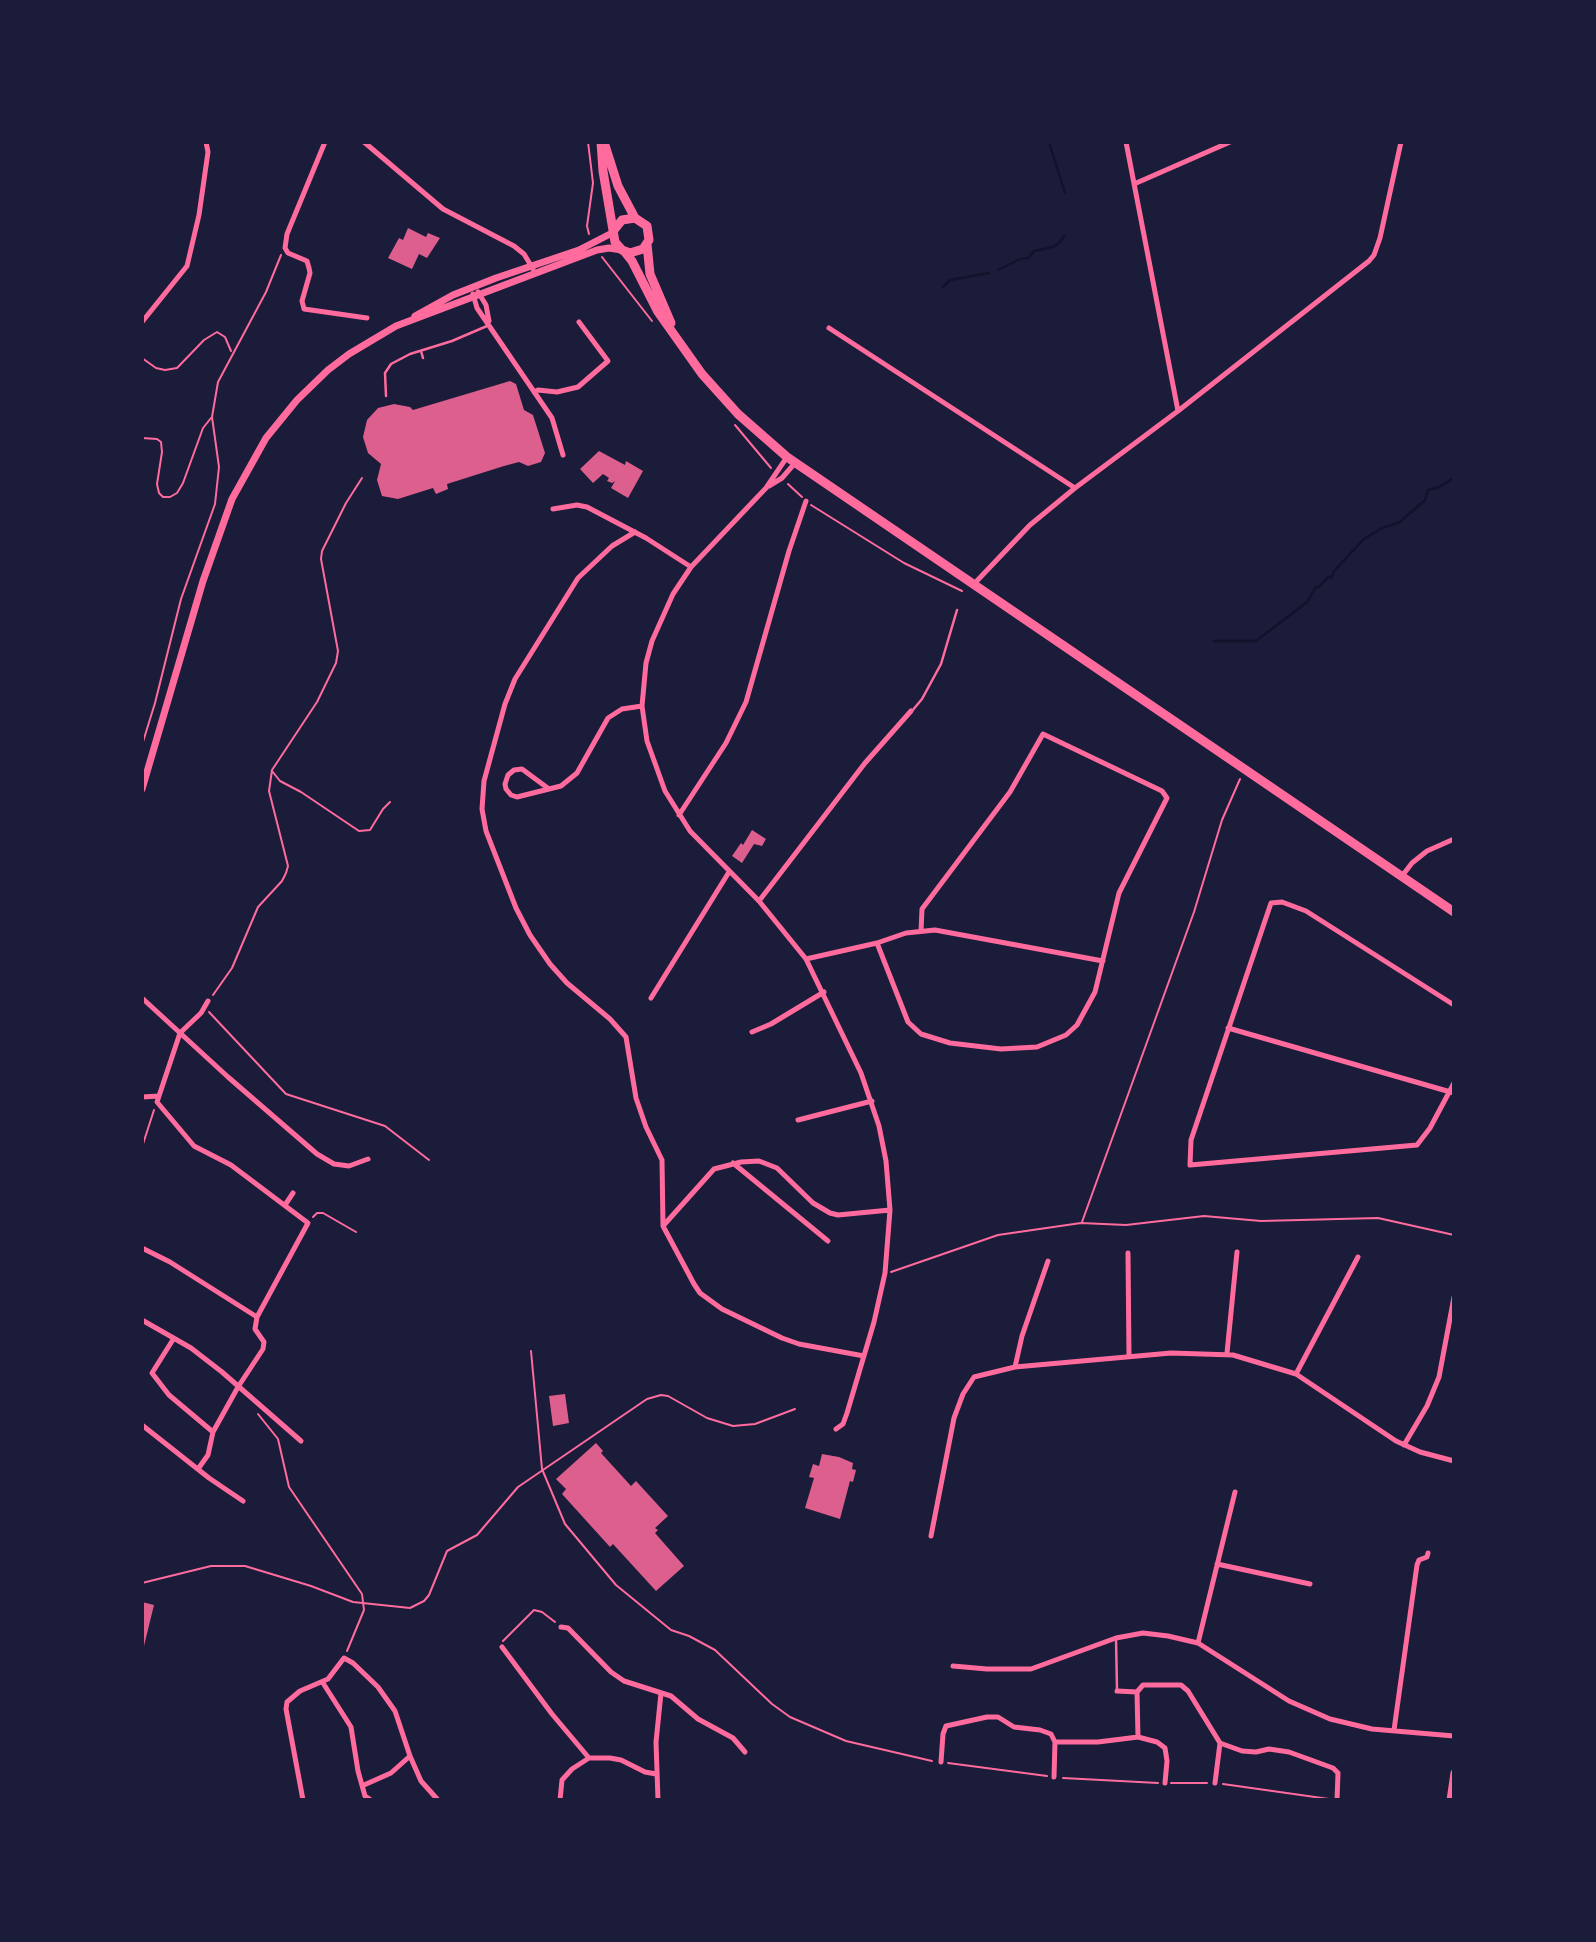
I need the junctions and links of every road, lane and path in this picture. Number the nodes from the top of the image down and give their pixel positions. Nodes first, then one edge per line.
1 (206, 142) edge
2 (325, 142) edge
3 (364, 142) edge
4 (588, 142) edge
5 (603, 142) edge
6 (1126, 142) edge
7 (1230, 142) edge
8 (1401, 142) edge
9 (1133, 184) junction
10 (635, 218) junction
11 (614, 231) junction
12 (590, 239) dead end
13 (647, 244) junction
14 (285, 248) junction
15 (623, 251) junction
16 (599, 254) dead end
17 (533, 271) junction
18 (473, 287) junction
19 (478, 296) junction
20 (367, 318) dead end
21 (652, 321) dead end
22 (142, 322) edge
23 (406, 322) junction
24 (579, 322) dead end
25 (490, 325) junction
26 (829, 328) dead end
27 (678, 340) junction
28 (421, 351) junction
29 (232, 353) junction
30 (142, 358) edge
31 (423, 358) dead end
32 (534, 392) junction
33 (386, 396) dead end
34 (1178, 411) junction
35 (212, 417) junction
36 (735, 425) dead end
37 (142, 438) edge
38 (563, 455) dead end
39 (791, 460) junction
40 (775, 472) junction
41 (362, 478) dead end
42 (782, 478) junction
43 (766, 488) junction
44 (1074, 488) junction
45 (807, 501) junction
46 (553, 509) dead end
47 (635, 532) junction
48 (691, 567) junction
49 (973, 585) junction
50 (962, 592) dead end
51 (957, 610) dead end
52 (642, 706) junction
53 (911, 711) joint
54 (142, 744) edge
55 (272, 771) junction
56 (1241, 776) dead end
57 (142, 789) edge
58 (550, 789) junction
59 (390, 802) dead end
60 (679, 815) junction
61 (1454, 839) edge
62 (729, 872) junction
63 (1402, 876) junction
64 (759, 901) junction
65 (1454, 912) edge
66 (921, 931) junction
67 (877, 943) junction
68 (807, 959) junction
69 (1103, 961) junction
70 (824, 992) junction
71 (142, 998) edge
72 (651, 998) dead end
73 (206, 1004) junction
74 (1454, 1005) edge
75 (1228, 1028) junction
76 (752, 1032) dead end
77 (180, 1033) junction
78 (1454, 1083) edge
79 (1452, 1093) edge
80 (142, 1097) edge
81 (158, 1099) junction
82 (872, 1101) junction
83 (797, 1120) dead end
84 (142, 1147) edge
85 (368, 1159) dead end
86 (429, 1160) dead end
87 (733, 1163) junction
88 (293, 1194) dead end
89 (285, 1205) junction
90 (890, 1210) junction
91 (308, 1223) junction
92 (1081, 1223) junction
93 (663, 1226) junction
94 (356, 1232) dead end
95 (1454, 1235) edge
96 (828, 1241) dead end
97 (142, 1248) edge
98 (1237, 1252) dead end
99 (1128, 1253) dead end
100 (1358, 1257) dead end
101 (1048, 1261) dead end
102 (885, 1273) junction
103 (1454, 1297) edge
104 (257, 1317) junction
105 (142, 1320) edge
106 (174, 1338) junction
107 (531, 1351) dead end
108 (1227, 1353) junction
109 (864, 1356) junction
110 (1129, 1356) junction
111 (1015, 1367) junction
112 (1296, 1374) junction
113 (238, 1387) junction
114 (250, 1399) junction
115 (796, 1409) dead end
116 (142, 1425) edge
117 (836, 1429) dead end
118 (213, 1433) junction
119 (300, 1441) dead end
120 (1404, 1445) junction
121 (1454, 1461) edge
122 (198, 1469) junction
123 (542, 1469) junction
124 (1234, 1492) dead end
125 (243, 1501) dead end
126 (931, 1536) dead end
127 (1428, 1553) dead end
128 (1217, 1564) junction
129 (142, 1583) edge
130 (1310, 1584) dead end
131 (364, 1602) junction
132 (561, 1627) joint
133 (1116, 1638) junction
134 (1198, 1643) junction
135 (502, 1647) joint
136 (344, 1658) junction
137 (953, 1666) dead end
138 (323, 1683) junction
139 (1117, 1691) joint
140 (1137, 1692) junction
141 (661, 1693) junction
142 (1394, 1730) junction
143 (1454, 1736) edge
144 (1138, 1737) junction
145 (1055, 1742) junction
146 (1220, 1743) junction
147 (745, 1752) dead end
148 (410, 1756) junction
149 (589, 1758) junction
150 (941, 1762) junction
151 (1454, 1773) edge
152 (656, 1774) junction
153 (1054, 1777) junction
154 (1165, 1783) junction
155 (1215, 1783) junction
156 (363, 1785) junction
157 (303, 1800) edge
158 (371, 1800) edge
159 (438, 1800) edge
160 (560, 1800) edge
161 (658, 1800) edge
162 (1337, 1800) edge
163 (1450, 1800) edge

1 - 22 street
2 - 14 street
3 - 17 street
4 - 12 path
5 - 10 main road
5 - 11 main road
6 - 9 street
7 - 9 street
8 - 34 street
9 - 34 street
10 - 11 main road
10 - 13 main road
11 - 15 main road
11 - 17 street
13 - 15 main road
13 - 27 main road
14 - 20 street
14 - 29 path
15 - 17 street
15 - 27 main road
16 - 21 path
17 - 18 street
17 - 19 street
18 - 19 street
18 - 23 street
19 - 23 street
19 - 25 street
23 - 57 street
24 - 32 street
25 - 28 lane
25 - 32 street
26 - 44 street
27 - 39 main road
28 - 31 lane
28 - 33 lane
29 - 30 path
29 - 35 path
32 - 38 street
34 - 44 street
35 - 37 path
35 - 54 path
36 - 40 path
39 - 40 street
39 - 42 street
39 - 49 main road
40 - 43 street
41 - 55 path
42 - 43 street
42 - 45 path
43 - 48 street
44 - 49 street
45 - 50 path
45 - 60 street
46 - 47 street
47 - 48 street
47 - 93 street
48 - 52 street
49 - 63 main road
51 - 53 lane
52 - 58 street
52 - 60 street
53 - 64 street
55 - 59 path
55 - 73 path
56 - 92 path
58 - 58 street
60 - 62 street
61 - 63 street
62 - 64 street
62 - 72 street
63 - 65 main road
64 - 68 street
66 - 67 street
66 - 69 street
66 - 69 street
67 - 68 street
67 - 69 street
68 - 70 street
70 - 76 street
70 - 82 street
71 - 77 street
73 - 77 street
73 - 86 path
74 - 75 street
75 - 79 street
75 - 79 street
77 - 81 street
77 - 85 street
78 - 79 street
80 - 81 street
81 - 84 path
81 - 89 street
82 - 83 street
82 - 90 street
87 - 90 street
87 - 93 street
87 - 96 street
88 - 89 street
89 - 91 street
90 - 102 street
91 - 94 path
91 - 104 street
92 - 95 path
92 - 102 path
93 - 109 street
97 - 104 street
98 - 108 street
99 - 110 street
100 - 112 street
101 - 111 street
102 - 109 street
103 - 120 street
104 - 113 street
105 - 106 street
106 - 113 street
106 - 118 street
107 - 123 path
108 - 110 street
108 - 112 street
109 - 117 street
110 - 111 street
111 - 126 street
112 - 120 street
113 - 114 street
113 - 118 street
114 - 119 street
114 - 131 path
115 - 123 path
116 - 122 street
118 - 122 street
120 - 121 street
122 - 125 street
123 - 131 path
123 - 150 path
124 - 128 street
127 - 142 street
128 - 130 street
128 - 134 street
129 - 131 path
131 - 136 path
132 - 135 path
132 - 141 street
133 - 134 street
133 - 137 street
133 - 139 lane
134 - 142 street
135 - 149 street
136 - 138 street
136 - 148 street
138 - 156 street
138 - 157 street
139 - 140 street
140 - 144 street
140 - 146 street
141 - 147 street
141 - 152 street
142 - 143 street
144 - 145 street
144 - 154 street
145 - 150 street
145 - 153 street
146 - 155 street
146 - 162 street
148 - 156 street
148 - 159 street
149 - 152 street
149 - 160 street
150 - 153 path
151 - 163 street
152 - 161 street
153 - 154 path
154 - 155 path
155 - 162 path
156 - 158 street

